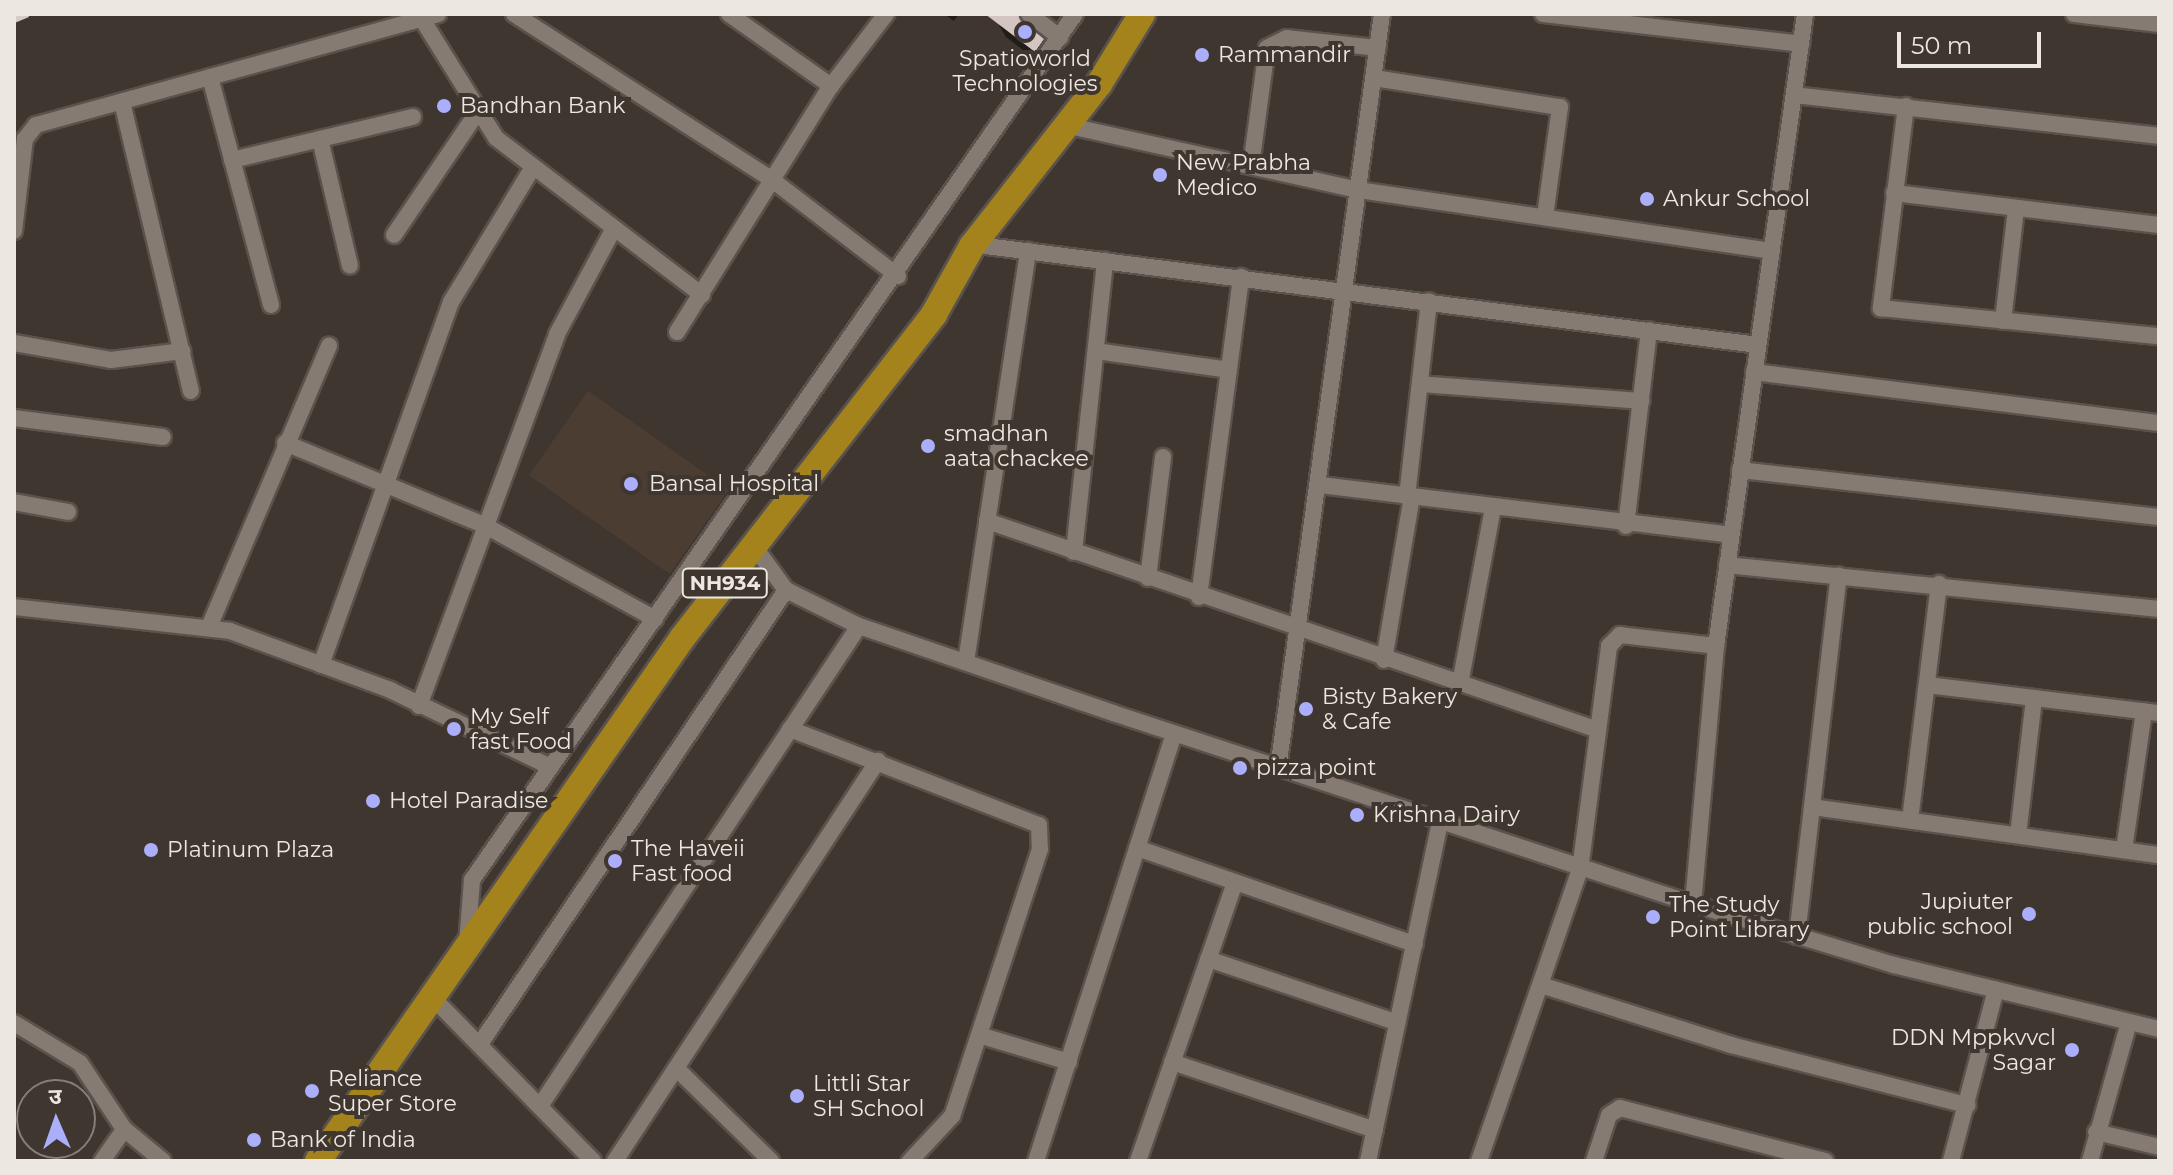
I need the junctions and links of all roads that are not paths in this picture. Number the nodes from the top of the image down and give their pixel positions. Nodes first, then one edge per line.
1 (514, 14) edge
2 (729, 14) edge
3 (886, 14) edge
4 (1029, 14) edge
5 (1075, 14) edge
6 (1142, 14) edge
7 (1382, 14) edge
8 (1543, 14) edge
9 (1805, 14) edge
10 (2074, 14) edge
11 (430, 16) edge
12 (2159, 24) edge
13 (1060, 37) junction
14 (1801, 44) junction
15 (1377, 48) junction
16 (210, 77) junction
17 (1374, 78) junction
18 (831, 86) junction
19 (1794, 95) junction
20 (122, 102) junction
21 (1906, 106) junction
22 (477, 113) junction
23 (413, 117) dead end
24 (1065, 125) junction
25 (2159, 136) edge
26 (320, 139) junction
27 (232, 160) junction
28 (1251, 166) junction
29 (533, 167) junction
30 (771, 179) junction
31 (1359, 190) junction
32 (1894, 193) junction
33 (2016, 208) junction
34 (1545, 217) junction
35 (2159, 225) edge
36 (614, 228) junction
37 (14, 231) edge
38 (394, 235) dead end
39 (986, 246) dead end
40 (1028, 251) junction
41 (1772, 251) junction
42 (1105, 261) junction
43 (350, 266) dead end
44 (898, 276) junction
45 (1241, 277) junction
46 (1346, 290) junction
47 (702, 295) junction
48 (1429, 301) junction
49 (271, 305) dead end
50 (2003, 321) junction
51 (1649, 330) junction
52 (677, 332) dead end
53 (2159, 336) edge
54 (14, 343) edge
55 (1758, 345) junction
56 (329, 346) dead end
57 (182, 351) junction
58 (1096, 351) junction
59 (1229, 370) junction
60 (1754, 372) junction
61 (1420, 384) junction
62 (191, 391) dead end
63 (1641, 401) junction
64 (14, 418) edge
65 (2159, 423) edge
66 (163, 437) dead end
67 (285, 443) junction
68 (1163, 457) dead end
69 (1740, 470) junction
70 (385, 485) junction
71 (1320, 485) junction
72 (1409, 497) junction
73 (14, 502) edge
74 (1493, 508) junction
75 (68, 512) dead end
76 (2159, 517) edge
77 (987, 521) junction
78 (486, 526) junction
79 (1626, 526) junction
80 (1731, 535) junction
81 (754, 546) junction
82 (1074, 552) junction
83 (1727, 565) junction
84 (1839, 575) junction
85 (1148, 578) junction
86 (1939, 584) junction
87 (786, 590) junction
88 (1199, 597) junction
89 (14, 607) edge
90 (2159, 609) edge
91 (655, 619) junction
92 (859, 626) junction
93 (209, 627) junction
94 (1296, 631) junction
95 (1716, 646) junction
96 (1384, 660) junction
97 (966, 662) junction
98 (321, 665) junction
99 (1460, 684) junction
100 (1927, 685) junction
101 (2034, 698) junction
102 (419, 706) junction
103 (2152, 712) edge
104 (790, 729) junction
105 (1598, 730) junction
106 (1174, 734) junction
107 (878, 761) junction
108 (551, 767) junction
109 (1278, 769) junction
110 (1812, 807) junction
111 (1910, 820) junction
112 (1440, 823) junction
113 (2018, 835) junction
114 (1137, 848) junction
115 (2124, 850) junction
116 (2159, 855) edge
117 (1580, 870) junction
118 (1235, 882) junction
119 (1693, 904) junction
120 (1797, 936) junction
121 (1415, 944) junction
122 (467, 949) junction
123 (1208, 959) junction
124 (1541, 985) junction
125 (1996, 990) junction
126 (433, 998) junction
127 (2129, 1022) junction
128 (1398, 1023) junction
129 (16, 1028) edge
130 (2159, 1029) edge
131 (979, 1035) junction
132 (482, 1041) junction
133 (1069, 1062) junction
134 (1172, 1062) junction
135 (676, 1068) junction
136 (1967, 1105) junction
137 (540, 1106) junction
138 (124, 1129) junction
139 (1375, 1130) junction
140 (2096, 1132) junction
141 (2159, 1147) edge
142 (1780, 1156) edge
143 (102, 1161) edge
144 (163, 1161) edge
145 (318, 1161) edge
146 (593, 1161) edge
147 (615, 1161) edge
148 (771, 1161) edge
149 (910, 1161) edge
150 (1036, 1161) edge
151 (1138, 1161) edge
152 (1368, 1161) edge
153 (1479, 1161) edge
154 (1594, 1161) edge
155 (1825, 1161) edge
156 (1951, 1161) edge
157 (2090, 1161) edge

1 - 30 street
2 - 18 street
3 - 18 street
4 - 13 street
5 - 13 street
6 - 24 highway, NH934
7 - 15 street
8 - 14 street
9 - 14 street
10 - 12 street
11 - 16 street
11 - 22 street
13 - 44 street
14 - 19 street
15 - 17 street
15 - 28 street
16 - 20 street
16 - 27 street
17 - 31 street
17 - 34 street
18 - 30 street
19 - 21 street
19 - 41 street
20 - 37 street
20 - 57 street
21 - 25 street
21 - 32 street
22 - 29 street
22 - 38 street
23 - 26 street
24 - 28 street
24 - 81 highway, NH934
26 - 27 street
26 - 43 street
27 - 49 street
28 - 31 street
29 - 36 street
29 - 70 street
30 - 44 street
30 - 47 street
31 - 34 street
31 - 46 street
32 - 33 street
32 - 50 street
33 - 35 street
33 - 50 street
34 - 41 street
36 - 47 street
36 - 78 street
39 - 40 street
40 - 42 street
40 - 77 street
41 - 55 street
42 - 45 street
42 - 58 street
44 - 91 street
45 - 46 street
45 - 59 street
46 - 48 street
46 - 71 street
47 - 52 street
48 - 51 street
48 - 61 street
50 - 53 street
51 - 55 street
51 - 63 street
54 - 57 street
55 - 60 street
56 - 67 street
57 - 62 street
58 - 59 street
58 - 82 street
59 - 88 street
60 - 65 street
60 - 69 street
61 - 63 street
61 - 72 street
63 - 79 street
64 - 66 street
67 - 70 street
67 - 93 street
68 - 85 street
69 - 76 street
69 - 80 street
70 - 78 street
70 - 98 street
71 - 72 street
71 - 94 street
72 - 74 street
72 - 96 street
73 - 75 street
74 - 79 street
74 - 99 street
77 - 82 street
77 - 97 street
78 - 91 street
78 - 102 street
79 - 80 street
80 - 83 street
81 - 87 street
81 - 122 highway, NH934
82 - 85 street
83 - 84 street
83 - 95 street
84 - 86 street
84 - 110 street
85 - 88 street
86 - 90 street
86 - 100 street
87 - 92 street
87 - 132 street
88 - 94 street
89 - 93 street
91 - 108 street
92 - 97 street
92 - 104 street
93 - 98 street
94 - 96 street
94 - 109 street
95 - 105 street
95 - 119 street
96 - 99 street
97 - 106 street
98 - 102 street
99 - 105 street
100 - 101 street
100 - 111 street
101 - 103 street
101 - 113 street
102 - 108 street
103 - 115 street
104 - 107 street
104 - 137 street
105 - 117 street
106 - 109 street
106 - 114 street
107 - 131 street
107 - 135 street
108 - 122 street
109 - 112 street
110 - 111 street
110 - 120 street
111 - 113 street
112 - 117 street
112 - 121 street
113 - 115 street
114 - 118 street
114 - 133 street
115 - 116 street
117 - 119 street
117 - 124 street
118 - 121 street
118 - 123 street
119 - 120 street
120 - 125 street
121 - 128 street
122 - 126 highway, NH934
123 - 128 street
123 - 134 street
124 - 136 street
124 - 153 street
125 - 127 street
125 - 136 street
126 - 132 street
126 - 145 highway, NH934
127 - 130 street
127 - 140 street
128 - 139 street
129 - 138 street
131 - 133 street
131 - 149 street
132 - 137 street
133 - 150 street
134 - 139 street
134 - 151 street
135 - 147 street
135 - 148 street
136 - 156 street
137 - 146 street
138 - 143 street
138 - 144 street
139 - 152 street
140 - 141 street
140 - 157 street
142 - 154 street
142 - 155 street

